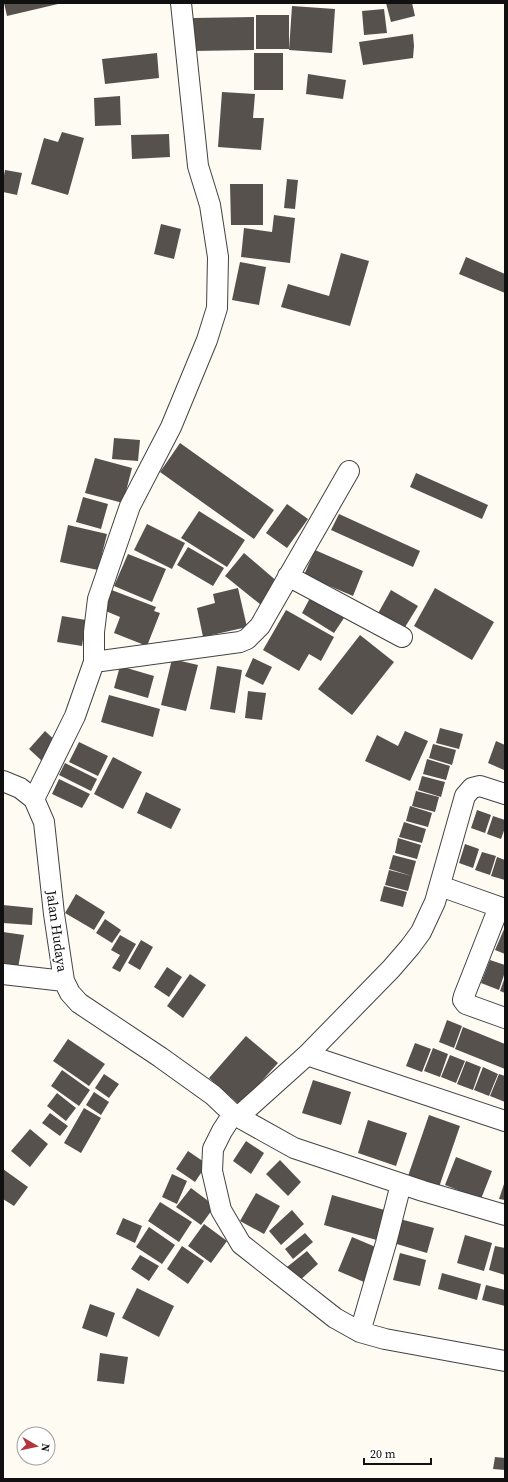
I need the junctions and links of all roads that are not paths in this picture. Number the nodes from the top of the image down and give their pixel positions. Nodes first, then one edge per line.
1 (181, 3) edge
2 (349, 471) dead end
3 (288, 576) junction
4 (402, 637) dead end
5 (94, 662) junction
6 (3, 781) edge
7 (505, 794) edge
8 (34, 799) junction
9 (440, 886) junction
10 (502, 908) edge
11 (3, 974) edge
12 (64, 981) junction
13 (505, 1018) edge
14 (307, 1055) junction
15 (236, 1116) junction
16 (505, 1121) edge
17 (401, 1184) junction
18 (505, 1215) edge
19 (360, 1332) junction
20 (505, 1361) edge

1 - 5 street
2 - 3 street
3 - 4 street
3 - 5 street
5 - 8 street
6 - 8 street
7 - 9 street
8 - 12 street, Jalan Hudaya
9 - 10 street
9 - 14 street
10 - 13 street
11 - 12 street
12 - 15 street, Jalan Hudaya
14 - 15 street
14 - 16 street
15 - 17 street, Jalan Hudaya
15 - 19 street
17 - 18 street, Jalan Hudaya
17 - 19 street
19 - 20 street

